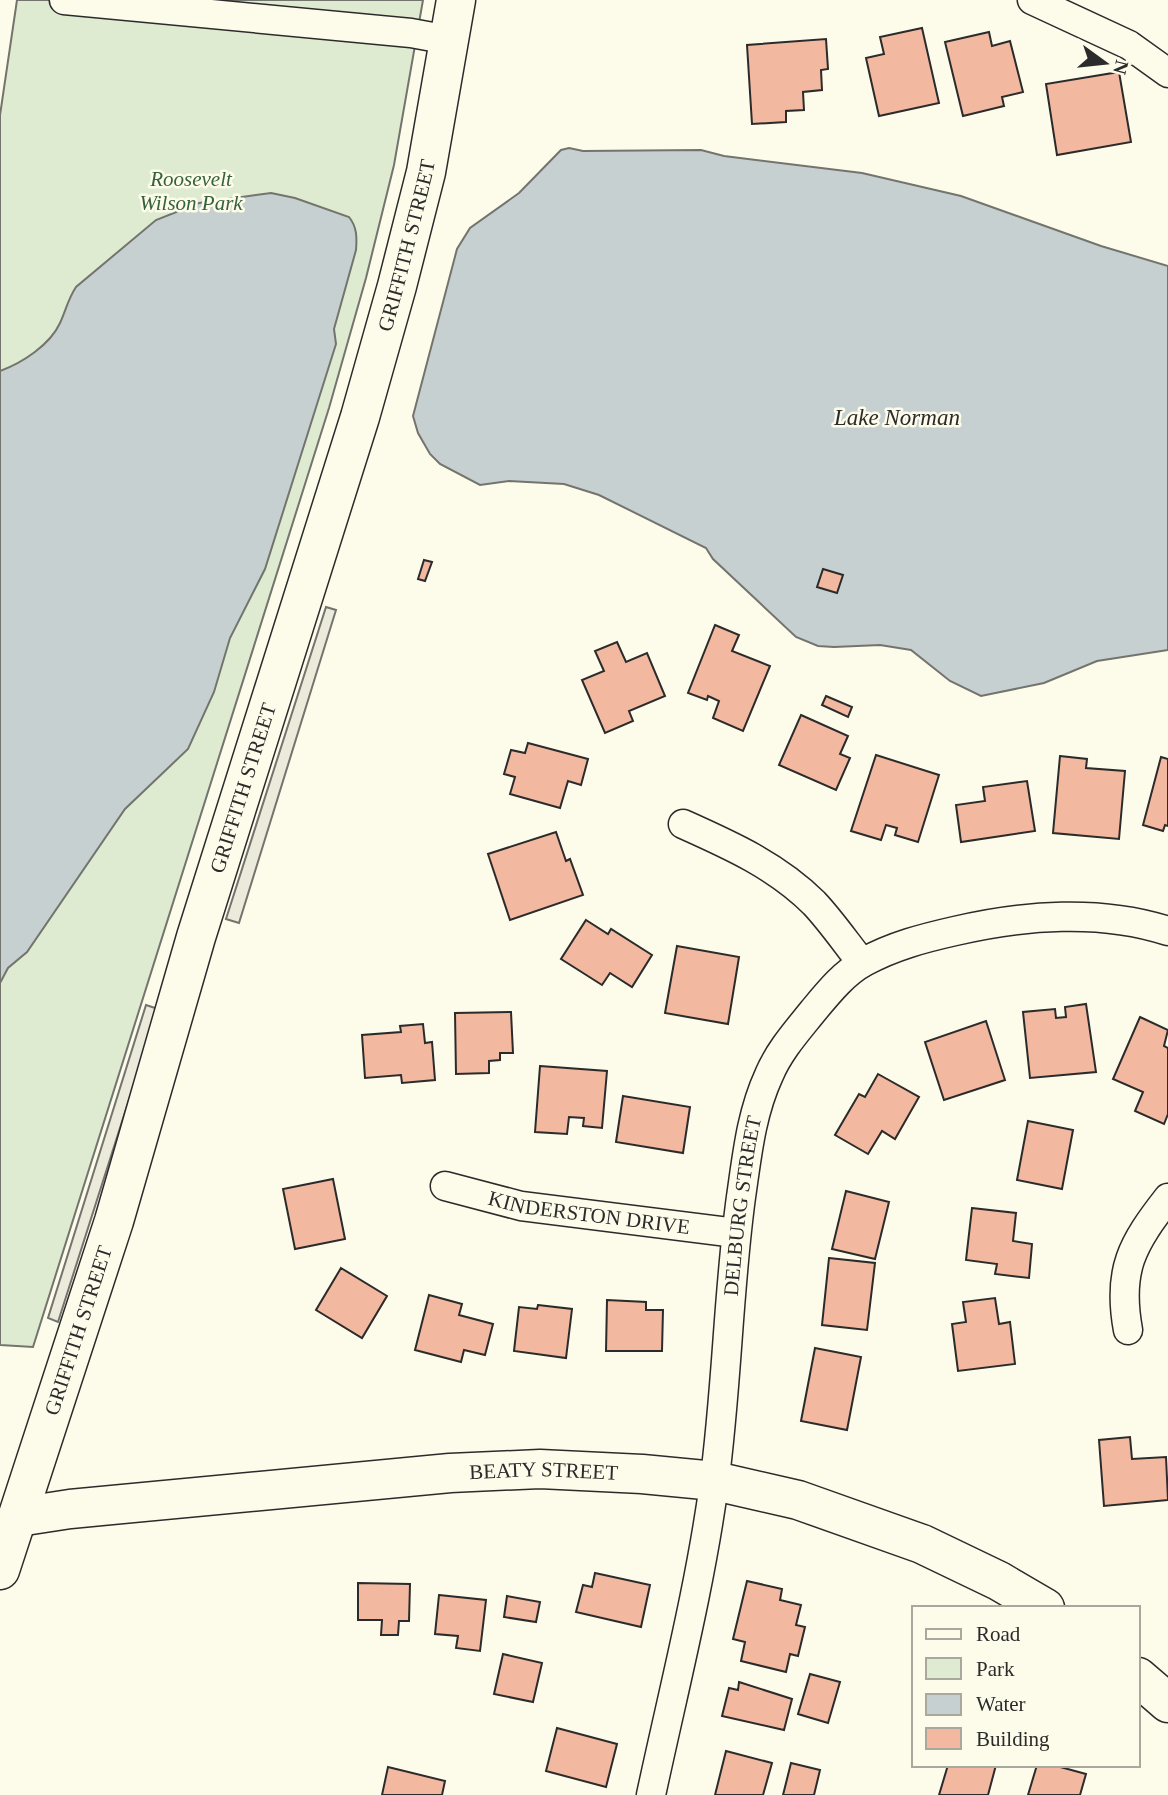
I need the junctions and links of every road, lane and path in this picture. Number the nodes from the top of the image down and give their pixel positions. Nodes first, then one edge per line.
1 (64, 0) edge
2 (456, 0) edge
3 (1032, 0) edge
4 (449, 40) junction
5 (1168, 73) edge
6 (683, 824) dead end
7 (1168, 931) edge
8 (862, 963) junction
9 (445, 1186) dead end
10 (1168, 1198) edge
11 (736, 1233) junction
12 (1128, 1330) dead end
13 (715, 1481) junction
14 (9, 1518) edge
15 (0, 1570) edge
16 (1042, 1606) edge
17 (1140, 1679) edge
18 (1168, 1703) edge
19 (651, 1795) edge

1 - 4 street
2 - 4 main road, GRIFFITH STREET
3 - 5 street
4 - 14 main road, GRIFFITH STREET
6 - 8 street
7 - 8 street, DELBURG STREET
8 - 11 street, DELBURG STREET
9 - 11 street, KINDERSTON DRIVE
10 - 12 street
11 - 13 street, DELBURG STREET
13 - 14 main road, BEATY STREET
13 - 16 main road, BEATY STREET
13 - 19 street, DELBURG STREET
14 - 15 main road, GRIFFITH STREET
17 - 18 main road

